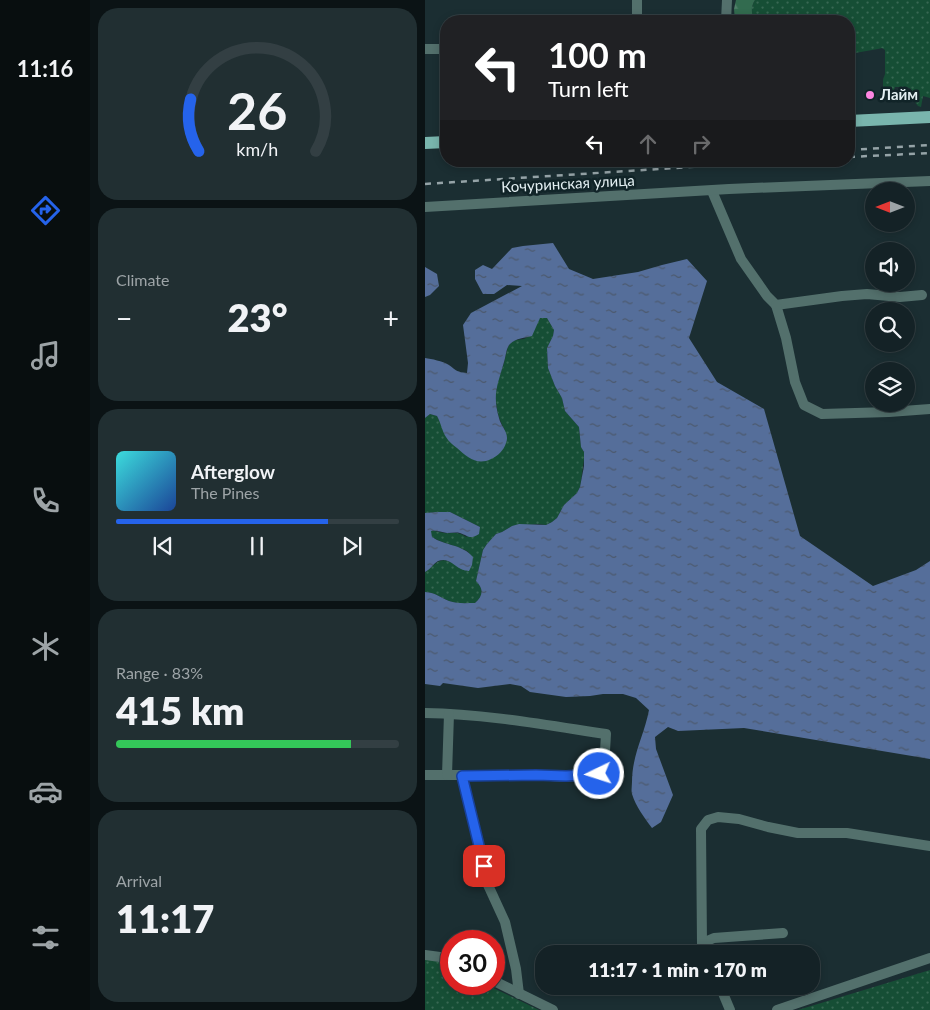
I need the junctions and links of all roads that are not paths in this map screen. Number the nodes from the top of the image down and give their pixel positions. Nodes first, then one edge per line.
1 (637, 0) edge
2 (727, 0) edge
3 (637, 15) edge
4 (726, 15) edge
5 (425, 49) edge
6 (440, 49) edge
7 (930, 116) edge
8 (855, 122) edge
9 (440, 142) edge
10 (425, 143) edge
11 (930, 182) edge
12 (712, 191) junction
13 (425, 207) edge
14 (921, 295) dead end
15 (776, 305) junction
16 (930, 409) edge
17 (425, 713) edge
18 (449, 714) junction
19 (425, 774) edge
20 (447, 775) junction
21 (462, 776) junction
22 (930, 846) edge
23 (783, 933) dead end
24 (704, 945) edge
25 (706, 945) edge
26 (425, 955) edge
27 (440, 957) edge
28 (930, 958) edge
29 (505, 987) edge
30 (519, 994) junction
31 (724, 995) edge
32 (553, 1010) edge
33 (730, 1010) edge
34 (777, 1010) edge

1 - 3 street
2 - 4 street
5 - 6 street
7 - 8 main road
9 - 10 main road
11 - 12 street, Кочуринская улица
12 - 13 street, Кочуринская улица
12 - 15 street
14 - 15 street
15 - 16 street
17 - 18 street
18 - 20 street
18 - 21 street
19 - 20 street
20 - 21 street
21 - 30 street
22 - 24 street
23 - 25 street
26 - 27 street
28 - 34 street
29 - 30 street
30 - 32 street
31 - 33 street

